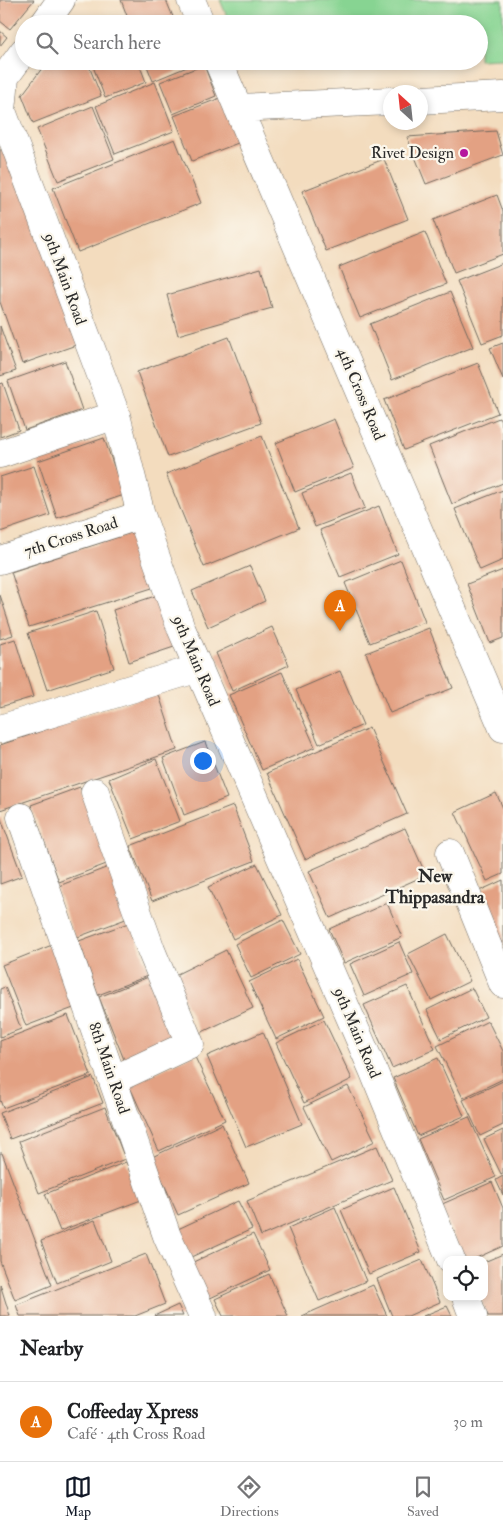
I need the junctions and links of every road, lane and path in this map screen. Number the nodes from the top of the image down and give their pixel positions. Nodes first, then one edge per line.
1 (62, 0) edge
2 (191, 0) edge
3 (51, 15) edge
4 (197, 15) edge
5 (15, 63) edge
6 (222, 70) edge
7 (428, 100) edge
8 (501, 100) edge
9 (383, 102) edge
10 (238, 108) junction
11 (116, 415) junction
12 (0, 454) edge
13 (141, 515) junction
14 (0, 560) edge
15 (199, 668) junction
16 (503, 728) edge
17 (0, 729) edge
18 (95, 792) dead end
19 (21, 818) dead end
20 (450, 853) dead end
21 (503, 984) edge
22 (113, 1080) junction
23 (449, 1256) edge
24 (467, 1301) edge
25 (203, 1316) edge
26 (473, 1316) edge

1 - 3 street
2 - 4 street
5 - 11 street, 9th Main Road
6 - 10 street, 4th Cross Road
7 - 8 street
9 - 10 street
10 - 16 street, 4th Cross Road
11 - 12 street
11 - 13 street, 9th Main Road
13 - 14 street, 7th Cross Road
13 - 15 street, 9th Main Road
15 - 17 street
15 - 23 street, 9th Main Road
18 - 22 street
19 - 22 street, 8th Main Road
20 - 21 street
22 - 25 street, 8th Main Road
24 - 26 street

